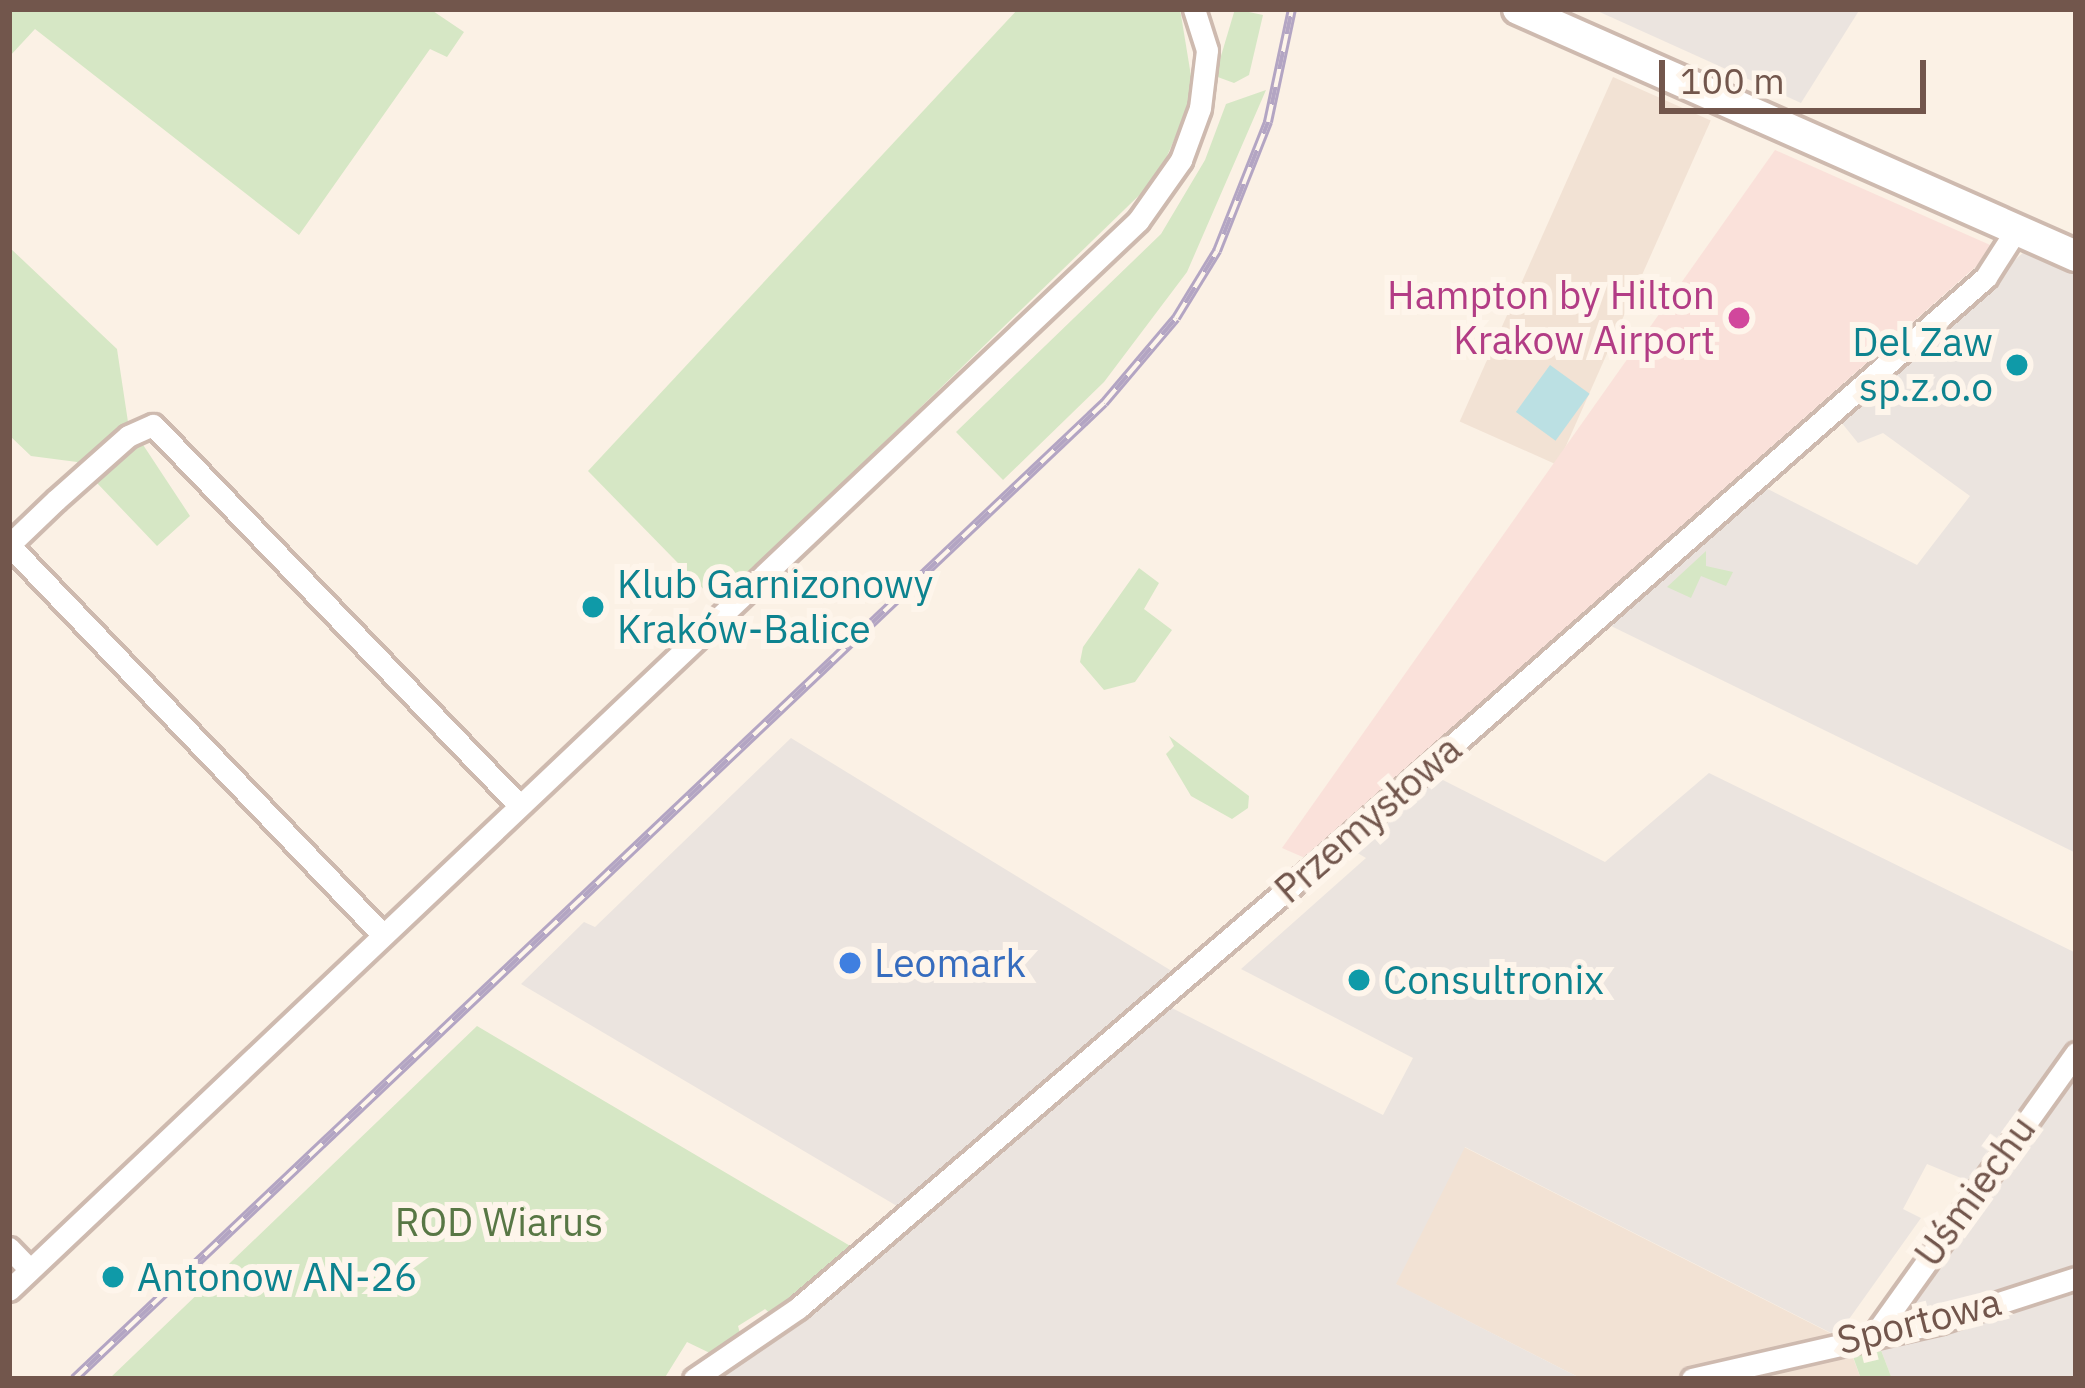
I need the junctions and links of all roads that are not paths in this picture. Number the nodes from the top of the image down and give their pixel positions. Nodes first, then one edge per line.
1 (1194, 9) edge
2 (1518, 9) edge
3 (2016, 230) junction
4 (2076, 256) edge
5 (519, 805) junction
6 (382, 934) junction
7 (2076, 1053) edge
8 (9, 1248) edge
9 (30, 1270) junction
10 (2076, 1278) edge
11 (9, 1290) edge
12 (1876, 1331) junction
13 (694, 1379) edge
14 (1692, 1379) edge

1 - 5 street
2 - 3 main road
3 - 4 main road
3 - 13 street, Przemysłowa
5 - 6 street
5 - 6 street
6 - 9 street
7 - 12 street, Uśmiechu
8 - 9 street
9 - 11 street
10 - 12 street, Sportowa
12 - 14 street, Sportowa

